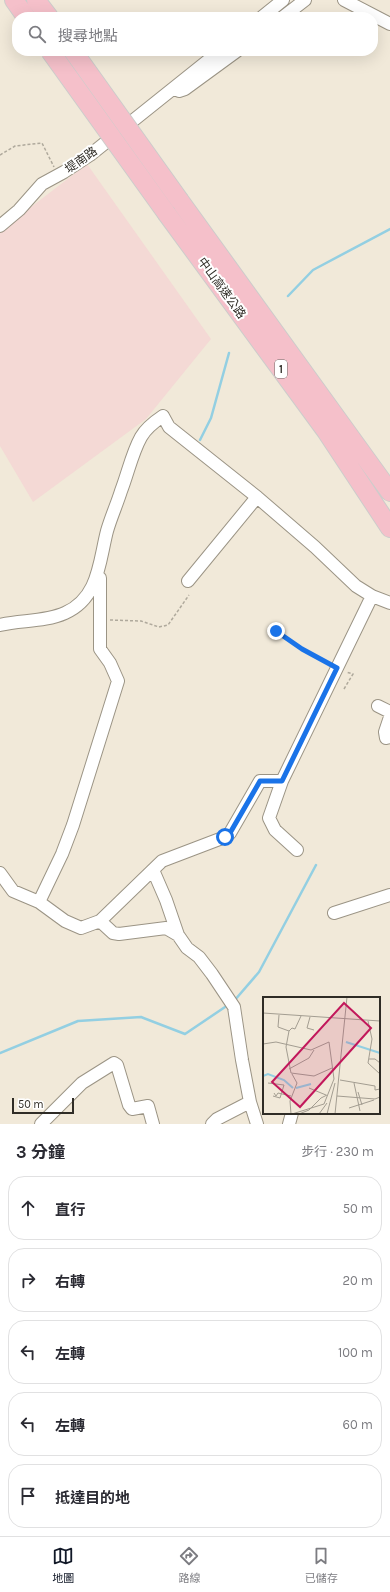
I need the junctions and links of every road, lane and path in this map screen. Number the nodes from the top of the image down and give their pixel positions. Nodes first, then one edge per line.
1 (14, 0) edge
2 (36, 0) edge
3 (283, 0) edge
4 (305, 0) edge
5 (344, 0) edge
6 (22, 12) edge
7 (45, 12) edge
8 (268, 12) edge
9 (289, 12) edge
10 (367, 12) edge
11 (378, 18) edge
12 (390, 24) edge
13 (54, 56) edge
14 (77, 56) edge
15 (214, 56) edge
16 (230, 56) edge
17 (165, 96) junction
18 (0, 155) edge
19 (64, 172) junction
20 (0, 226) edge
21 (390, 492) edge
22 (257, 497) junction
23 (390, 528) edge
24 (100, 566) junction
25 (188, 581) dead end
26 (190, 595) dead end
27 (372, 596) junction
28 (390, 603) edge
29 (100, 619) junction
30 (0, 625) edge
31 (276, 631) dead end
32 (337, 668) junction
33 (344, 689) dead end
34 (378, 706) dead end
35 (390, 712) edge
36 (390, 717) edge
37 (390, 736) edge
38 (282, 781) junction
39 (297, 850) dead end
40 (153, 870) junction
41 (0, 873) edge
42 (390, 895) edge
43 (39, 902) junction
44 (334, 913) dead end
45 (100, 921) junction
46 (178, 935) junction
47 (250, 1102) junction
48 (292, 1114) edge
49 (41, 1124) edge
50 (153, 1124) edge
51 (212, 1124) edge
52 (257, 1124) edge
53 (289, 1124) edge

1 - 6 highway
2 - 7 highway
3 - 8 street
4 - 9 street
5 - 10 street
11 - 12 street
13 - 23 highway, 中山高速公路 / 1, bridge
14 - 21 highway, 中山高速公路 / 1, bridge
15 - 17 street, 堤南路
16 - 17 street, 堤南路
17 - 19 street, 堤南路
18 - 19 path
19 - 20 street, 堤南路
22 - 24 street
22 - 25 street
22 - 27 street
24 - 29 street
24 - 30 street
26 - 29 path
27 - 28 street
27 - 32 street
29 - 43 street
31 - 32 path
32 - 33 path
32 - 38 street
34 - 35 street
36 - 37 street
38 - 39 street
38 - 40 street
40 - 45 street
40 - 46 street
41 - 43 street
42 - 44 street
43 - 45 street
45 - 46 street
46 - 47 street
47 - 51 street
47 - 52 street
48 - 53 street
49 - 50 street

